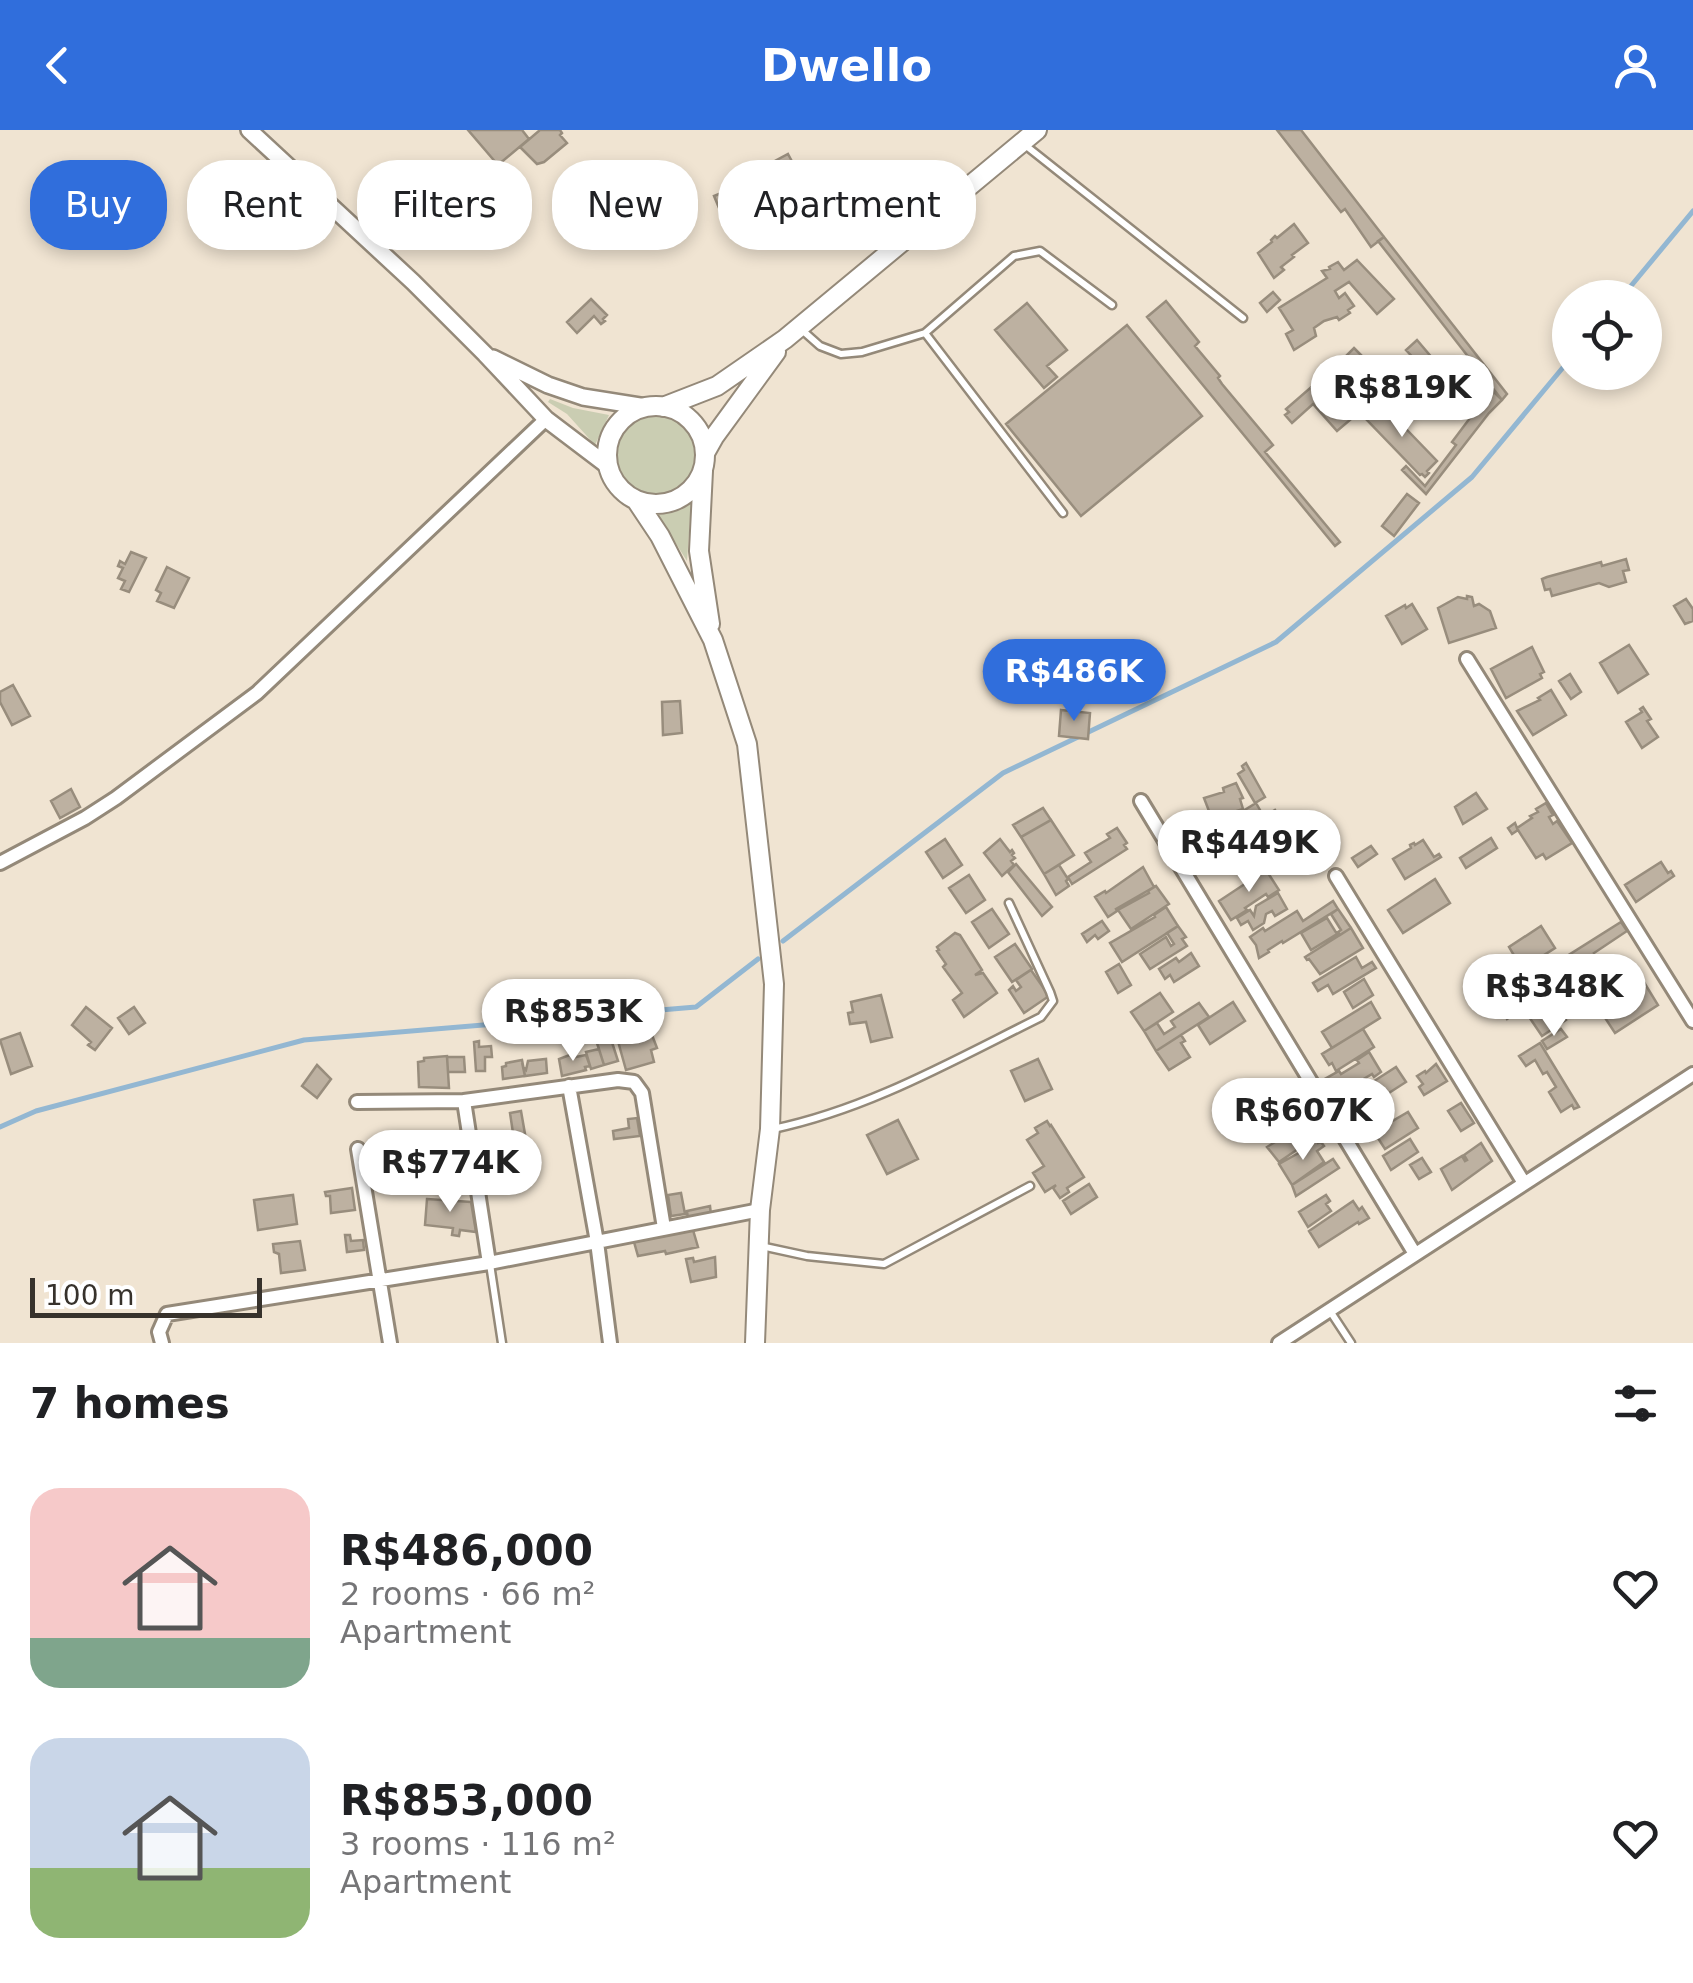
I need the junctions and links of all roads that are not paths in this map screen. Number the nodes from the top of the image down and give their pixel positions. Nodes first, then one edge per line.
1 (249, 130) edge
2 (1030, 136) edge
3 (1112, 305) dead end
4 (1243, 318) dead end
5 (792, 333) junction
6 (925, 333) junction
7 (485, 354) junction
8 (561, 389) junction
9 (654, 407) junction
10 (546, 419) junction
11 (704, 462) junction
12 (608, 466) junction
13 (636, 500) junction
14 (1063, 514) dead end
15 (713, 640) junction
16 (1467, 659) dead end
17 (1141, 802) dead end
18 (0, 863) edge
19 (1336, 876) dead end
20 (1009, 903) dead end
21 (1693, 1021) edge
22 (1693, 1074) edge
23 (569, 1086) junction
24 (464, 1101) junction
25 (356, 1102) dead end
26 (770, 1130) junction
27 (358, 1149) dead end
28 (1524, 1183) junction
29 (1030, 1186) dead end
30 (760, 1210) junction
31 (664, 1228) junction
32 (597, 1242) junction
33 (760, 1246) junction
34 (1415, 1254) junction
35 (490, 1263) junction
36 (381, 1282) junction
37 (1329, 1310) junction
38 (162, 1343) edge
39 (390, 1343) edge
40 (502, 1343) edge
41 (610, 1343) edge
42 (755, 1343) edge
43 (1279, 1343) edge
44 (1351, 1343) edge

1 - 7 street
2 - 4 lane
2 - 5 main road
3 - 6 lane
5 - 6 lane
5 - 9 main road
5 - 11 main road
6 - 14 lane
7 - 8 street
7 - 10 street
8 - 9 street
8 - 10 street
9 - 11 main road
9 - 12 main road
10 - 12 street
10 - 18 street
11 - 13 main road
11 - 15 main road
12 - 13 main road
13 - 15 main road
15 - 26 main road
16 - 21 street
17 - 34 street
19 - 28 street
20 - 26 lane
22 - 28 street
23 - 24 street
23 - 31 street
23 - 32 street
24 - 25 street
24 - 35 street
26 - 30 main road
27 - 36 street
28 - 34 street
29 - 33 lane
30 - 31 street
30 - 33 main road
31 - 32 street
32 - 35 street
32 - 41 street
33 - 42 main road
34 - 37 street
35 - 36 street
35 - 40 lane
36 - 38 street
36 - 39 street
37 - 43 street
37 - 44 lane

